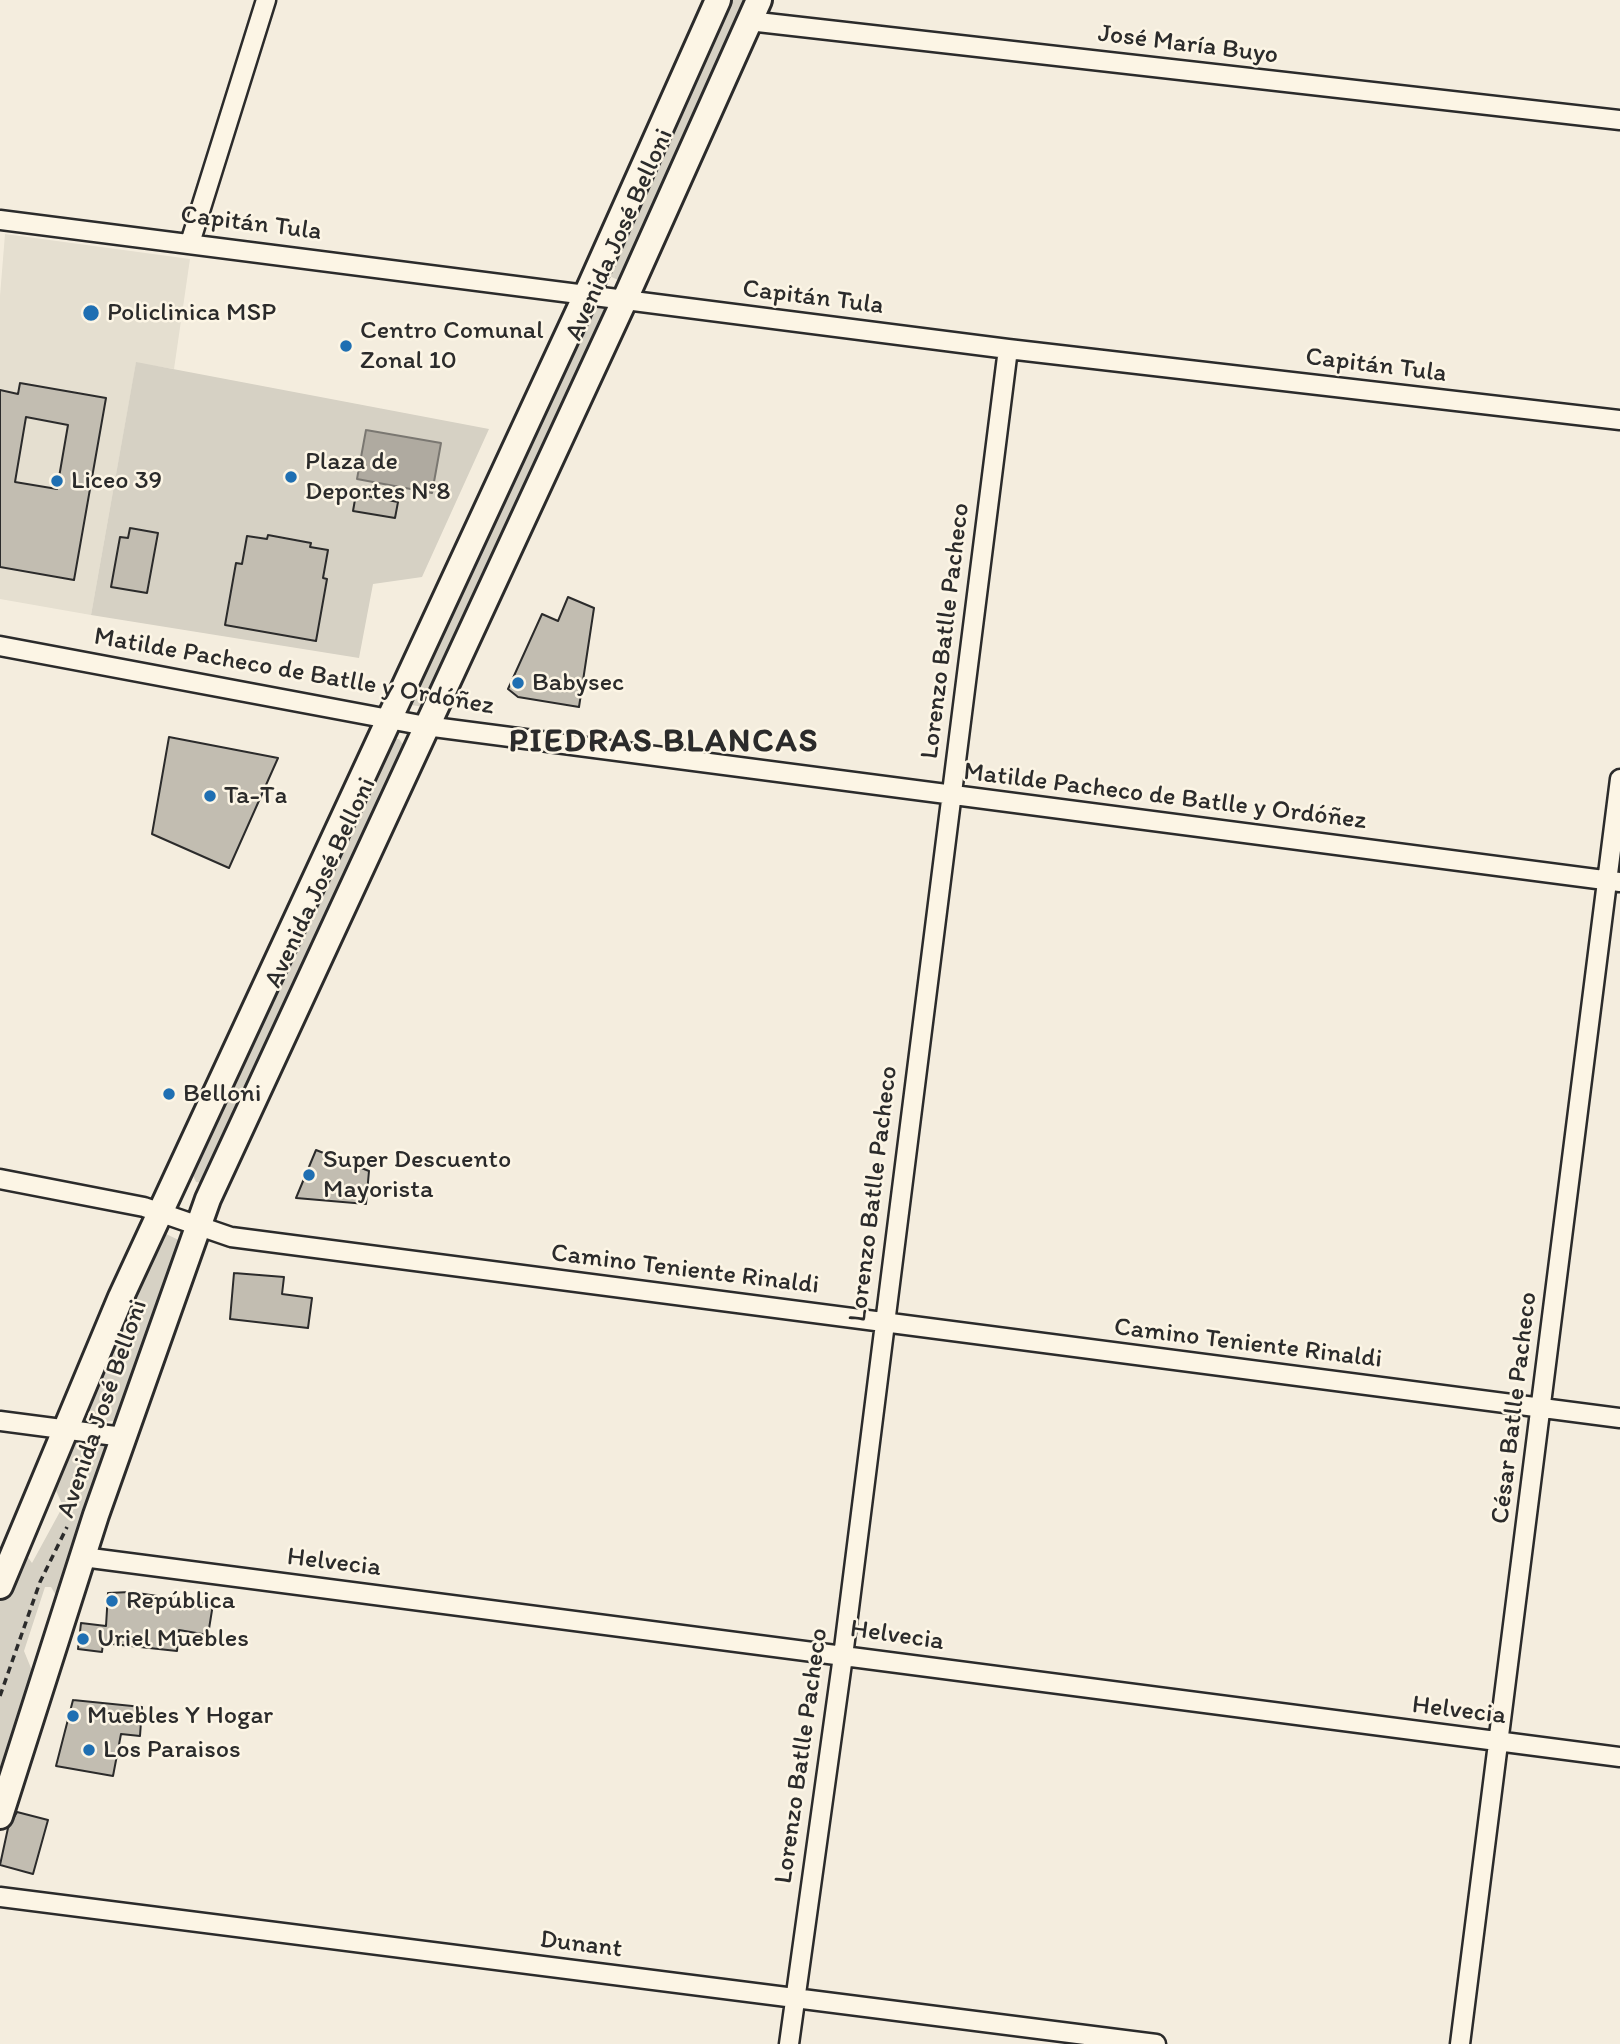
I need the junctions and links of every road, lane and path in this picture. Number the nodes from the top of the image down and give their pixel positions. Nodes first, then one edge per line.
1 (266, 0) edge
2 (718, 0) edge
3 (754, 10) edge
4 (1620, 120) edge
5 (0, 220) edge
6 (190, 243) junction
7 (587, 293) junction
8 (625, 299) junction
9 (1008, 349) junction
10 (1620, 421) edge
11 (0, 646) edge
12 (391, 717) junction
13 (426, 726) junction
14 (1620, 779) edge
15 (951, 795) junction
16 (1613, 882) edge
17 (0, 1179) edge
18 (160, 1212) junction
19 (198, 1228) junction
20 (885, 1323) junction
21 (1541, 1408) junction
22 (1620, 1418) edge
23 (0, 1421) edge
24 (66, 1429) junction
25 (123, 1437) junction
26 (83, 1557) junction
27 (0, 1586) edge
28 (843, 1656) junction
29 (1499, 1743) junction
30 (1620, 1757) edge
31 (0, 1816) edge
32 (0, 1897) edge
33 (795, 1999) junction
34 (789, 2044) edge
35 (1156, 2044) edge
36 (1460, 2044) edge

1 - 6 street
2 - 7 main road, Avenida José Belloni
3 - 4 street, José María Buyo
3 - 8 main road, Avenida José Belloni
5 - 6 street, Capitán Tula
6 - 7 street, Capitán Tula
7 - 8 street, Capitán Tula
7 - 12 main road, Avenida José Belloni
8 - 9 street, Capitán Tula
8 - 13 main road, Avenida José Belloni
9 - 10 street, Capitán Tula
9 - 15 street, Lorenzo Batlle Pacheco
11 - 12 street, Matilde Pacheco de Batlle y Ordóñez
12 - 13 street, Matilde Pacheco de Batlle y Ordóñez
12 - 18 main road, Avenida José Belloni
13 - 15 street, Matilde Pacheco de Batlle y Ordóñez
13 - 19 main road, Avenida José Belloni
14 - 16 street, César Batlle Pacheco
15 - 16 street, Matilde Pacheco de Batlle y Ordóñez
15 - 20 street, Lorenzo Batlle Pacheco
16 - 21 street, César Batlle Pacheco
17 - 18 street, Camino Teniente Rinaldi
18 - 19 street, Camino Teniente Rinaldi
18 - 24 main road, Avenida José Belloni
19 - 20 street, Camino Teniente Rinaldi
19 - 25 main road, Avenida José Belloni
20 - 21 street, Camino Teniente Rinaldi
20 - 28 street, Lorenzo Batlle Pacheco
21 - 22 street, Camino Teniente Rinaldi
21 - 29 street, César Batlle Pacheco
23 - 24 street
24 - 25 street
24 - 27 main road, Avenida José Belloni
25 - 26 main road, Avenida José Belloni
26 - 28 street, Helvecia
26 - 31 main road, Avenida José Belloni
28 - 29 street, Helvecia
28 - 33 street, Lorenzo Batlle Pacheco
29 - 30 street, Helvecia
29 - 36 street, César Batlle Pacheco
32 - 33 street, Dunant
33 - 34 street, Lorenzo Batlle Pacheco
33 - 35 street, Dunant

